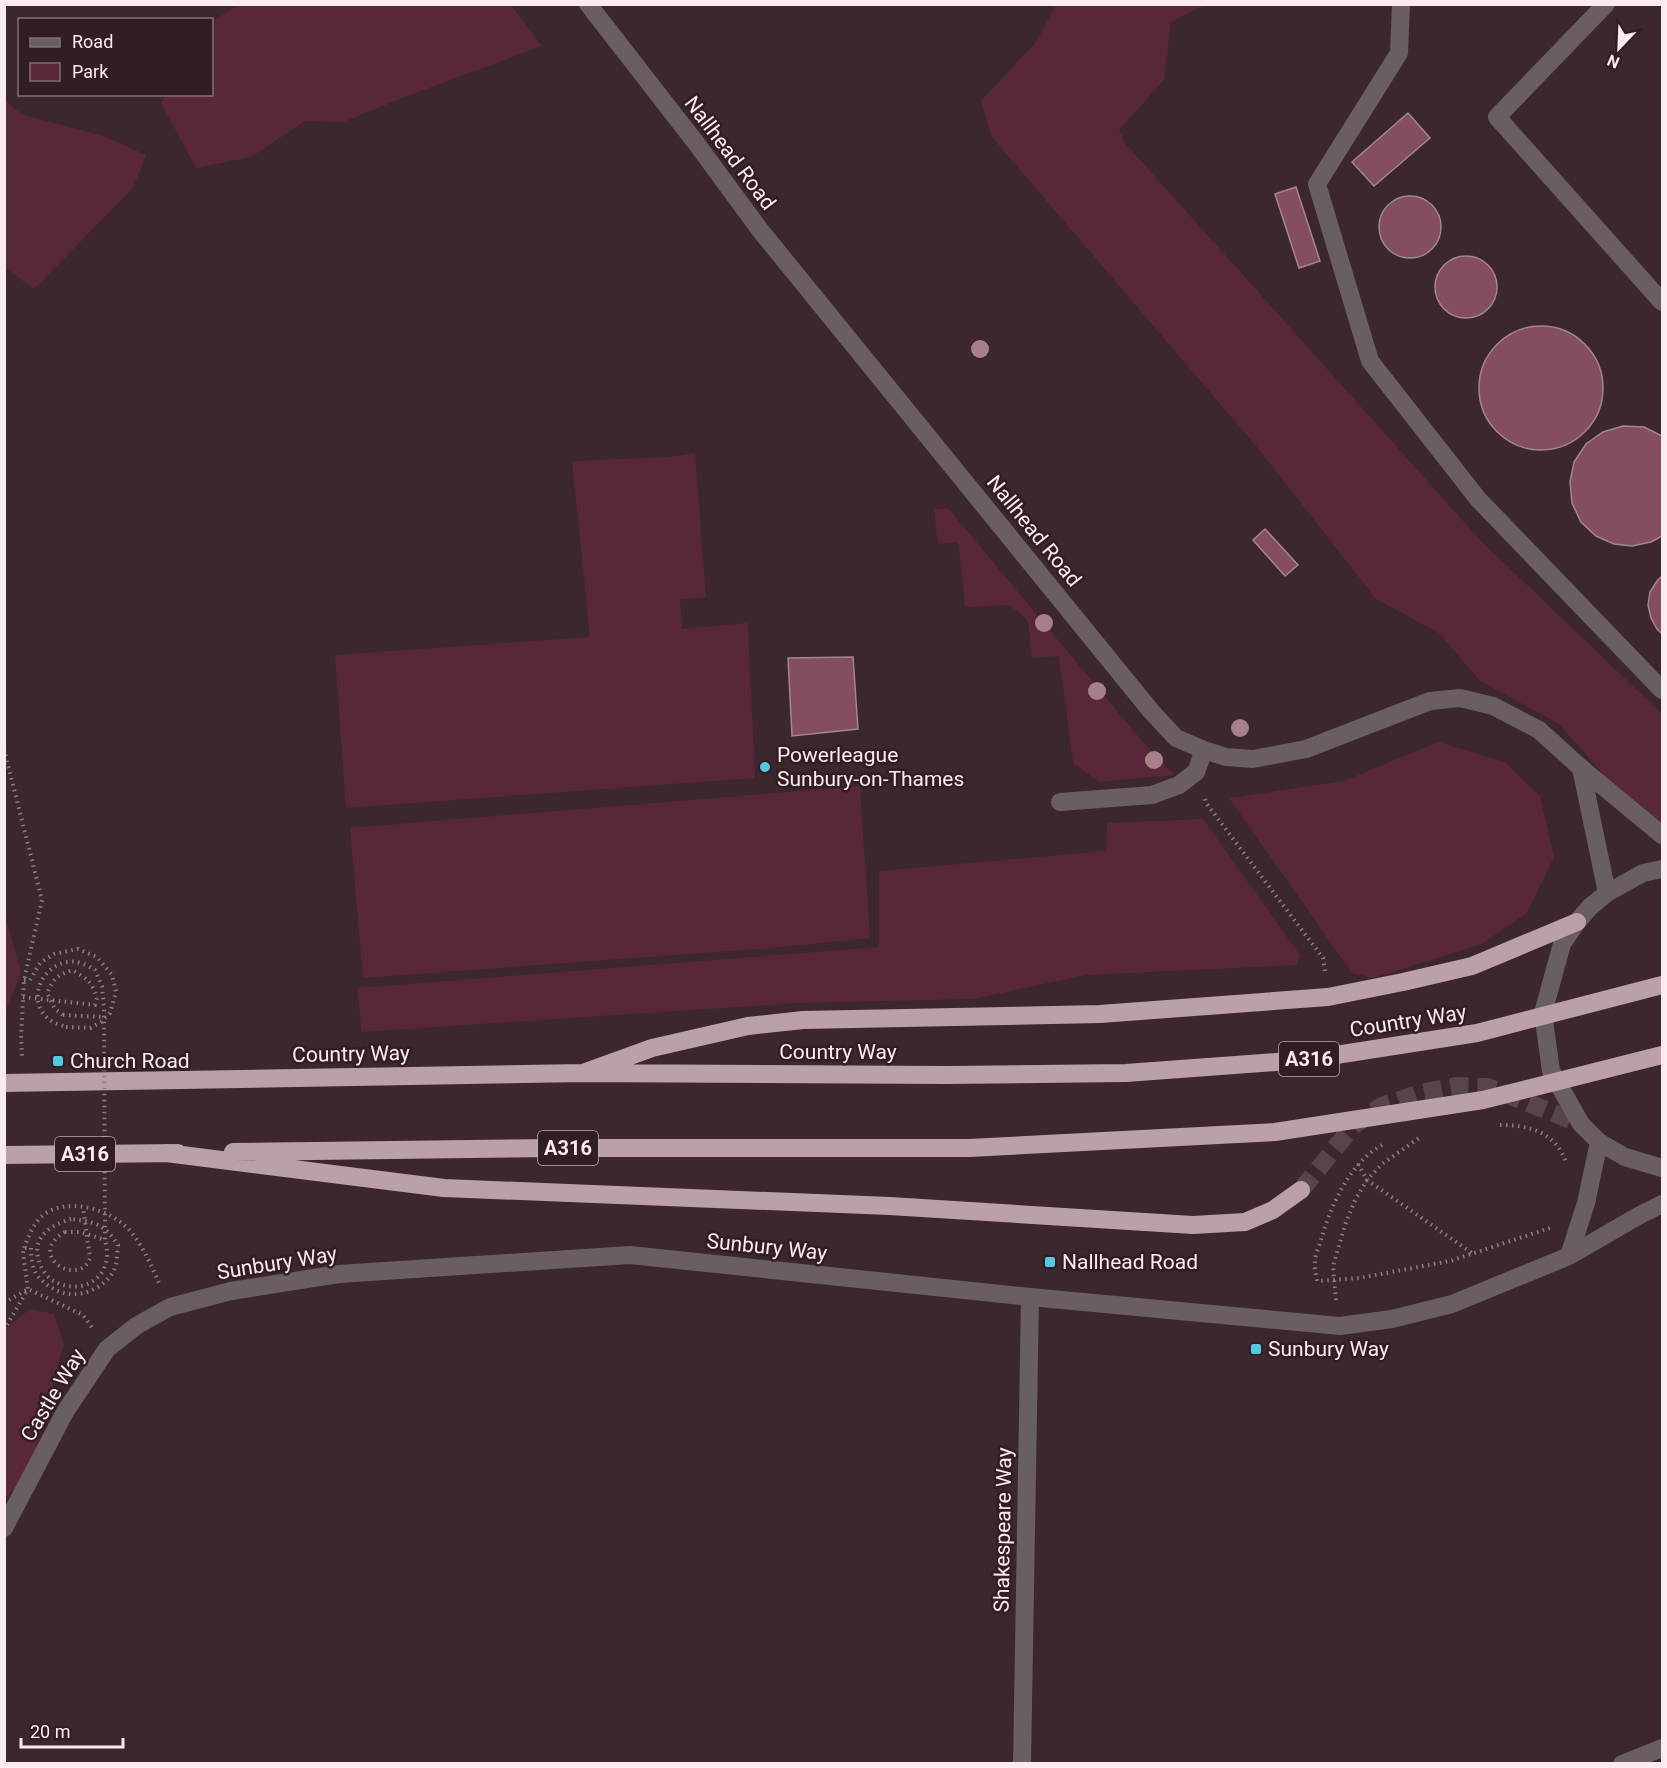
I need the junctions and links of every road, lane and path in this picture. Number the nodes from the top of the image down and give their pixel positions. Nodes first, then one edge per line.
1 (588, 4) edge
2 (1401, 4) edge
3 (1606, 4) edge
4 (1662, 302) edge
5 (1662, 690) edge
6 (4, 749) edge
7 (1204, 750) junction
8 (1581, 768) junction
9 (1196, 772) junction
10 (1060, 802) dead end
11 (1662, 835) edge
12 (1662, 869) edge
13 (1607, 893) junction
14 (1577, 922) junction
15 (4, 950) edge
16 (1323, 958) dead end
17 (4, 960) edge
18 (24, 980) junction
19 (1662, 985) edge
20 (23, 997) junction
21 (104, 1017) junction
22 (1662, 1055) edge
23 (583, 1073) junction
24 (14, 1082) edge
25 (1494, 1125) dead end
26 (1411, 1137) dead end
27 (1387, 1141) dead end
28 (1599, 1142) junction
29 (166, 1153) junction
30 (4, 1155) edge
31 (1358, 1164) junction
32 (1567, 1166) dead end
33 (1662, 1168) edge
34 (1367, 1180) junction
35 (1301, 1190) tunnel mouth
36 (1662, 1204) edge
37 (83, 1207) junction
38 (1554, 1224) dead end
39 (105, 1240) junction
40 (24, 1248) junction
41 (1473, 1253) junction
42 (1569, 1256) junction
43 (1334, 1280) junction
44 (28, 1289) junction
45 (1336, 1295) dead end
46 (1030, 1297) junction
47 (4, 1303) edge
48 (170, 1307) junction
49 (4, 1330) edge
50 (107, 1349) junction
51 (4, 1528) edge
52 (1662, 1748) edge
53 (1022, 1764) edge
54 (1622, 1764) edge

1 - 7 street, Nallhead Road
2 - 5 street
3 - 4 street
6 - 18 path
7 - 8 street, Nallhead Road
7 - 9 street
8 - 11 street, Nallhead Road
8 - 13 street
9 - 10 street
9 - 16 path
12 - 13 street
13 - 14 street
14 - 23 highway
14 - 28 street
15 - 17 path
18 - 20 path
18 - 21 path, bridge
19 - 23 highway, Country Way / A316, bridge
20 - 21 path, bridge
20 - 24 path
21 - 39 path, bridge
22 - 29 highway, A316, bridge
23 - 24 highway, Country Way / A316
25 - 32 path
26 - 34 path
27 - 31 path
28 - 33 street
28 - 42 street
29 - 30 highway, A316
29 - 35 highway
31 - 34 path
31 - 43 path
34 - 41 path
34 - 43 path
36 - 42 street, Sunbury Way
37 - 39 path, bridge
37 - 40 path
37 - 48 path
38 - 41 path
39 - 40 path, bridge
40 - 44 path
41 - 43 path
42 - 46 street, Sunbury Way
43 - 45 path
44 - 47 path
44 - 49 path
44 - 50 path
46 - 48 street, Sunbury Way
46 - 53 street, Shakespeare Way
48 - 50 street, Sunbury Way
50 - 51 street, Castle Way
52 - 54 street

